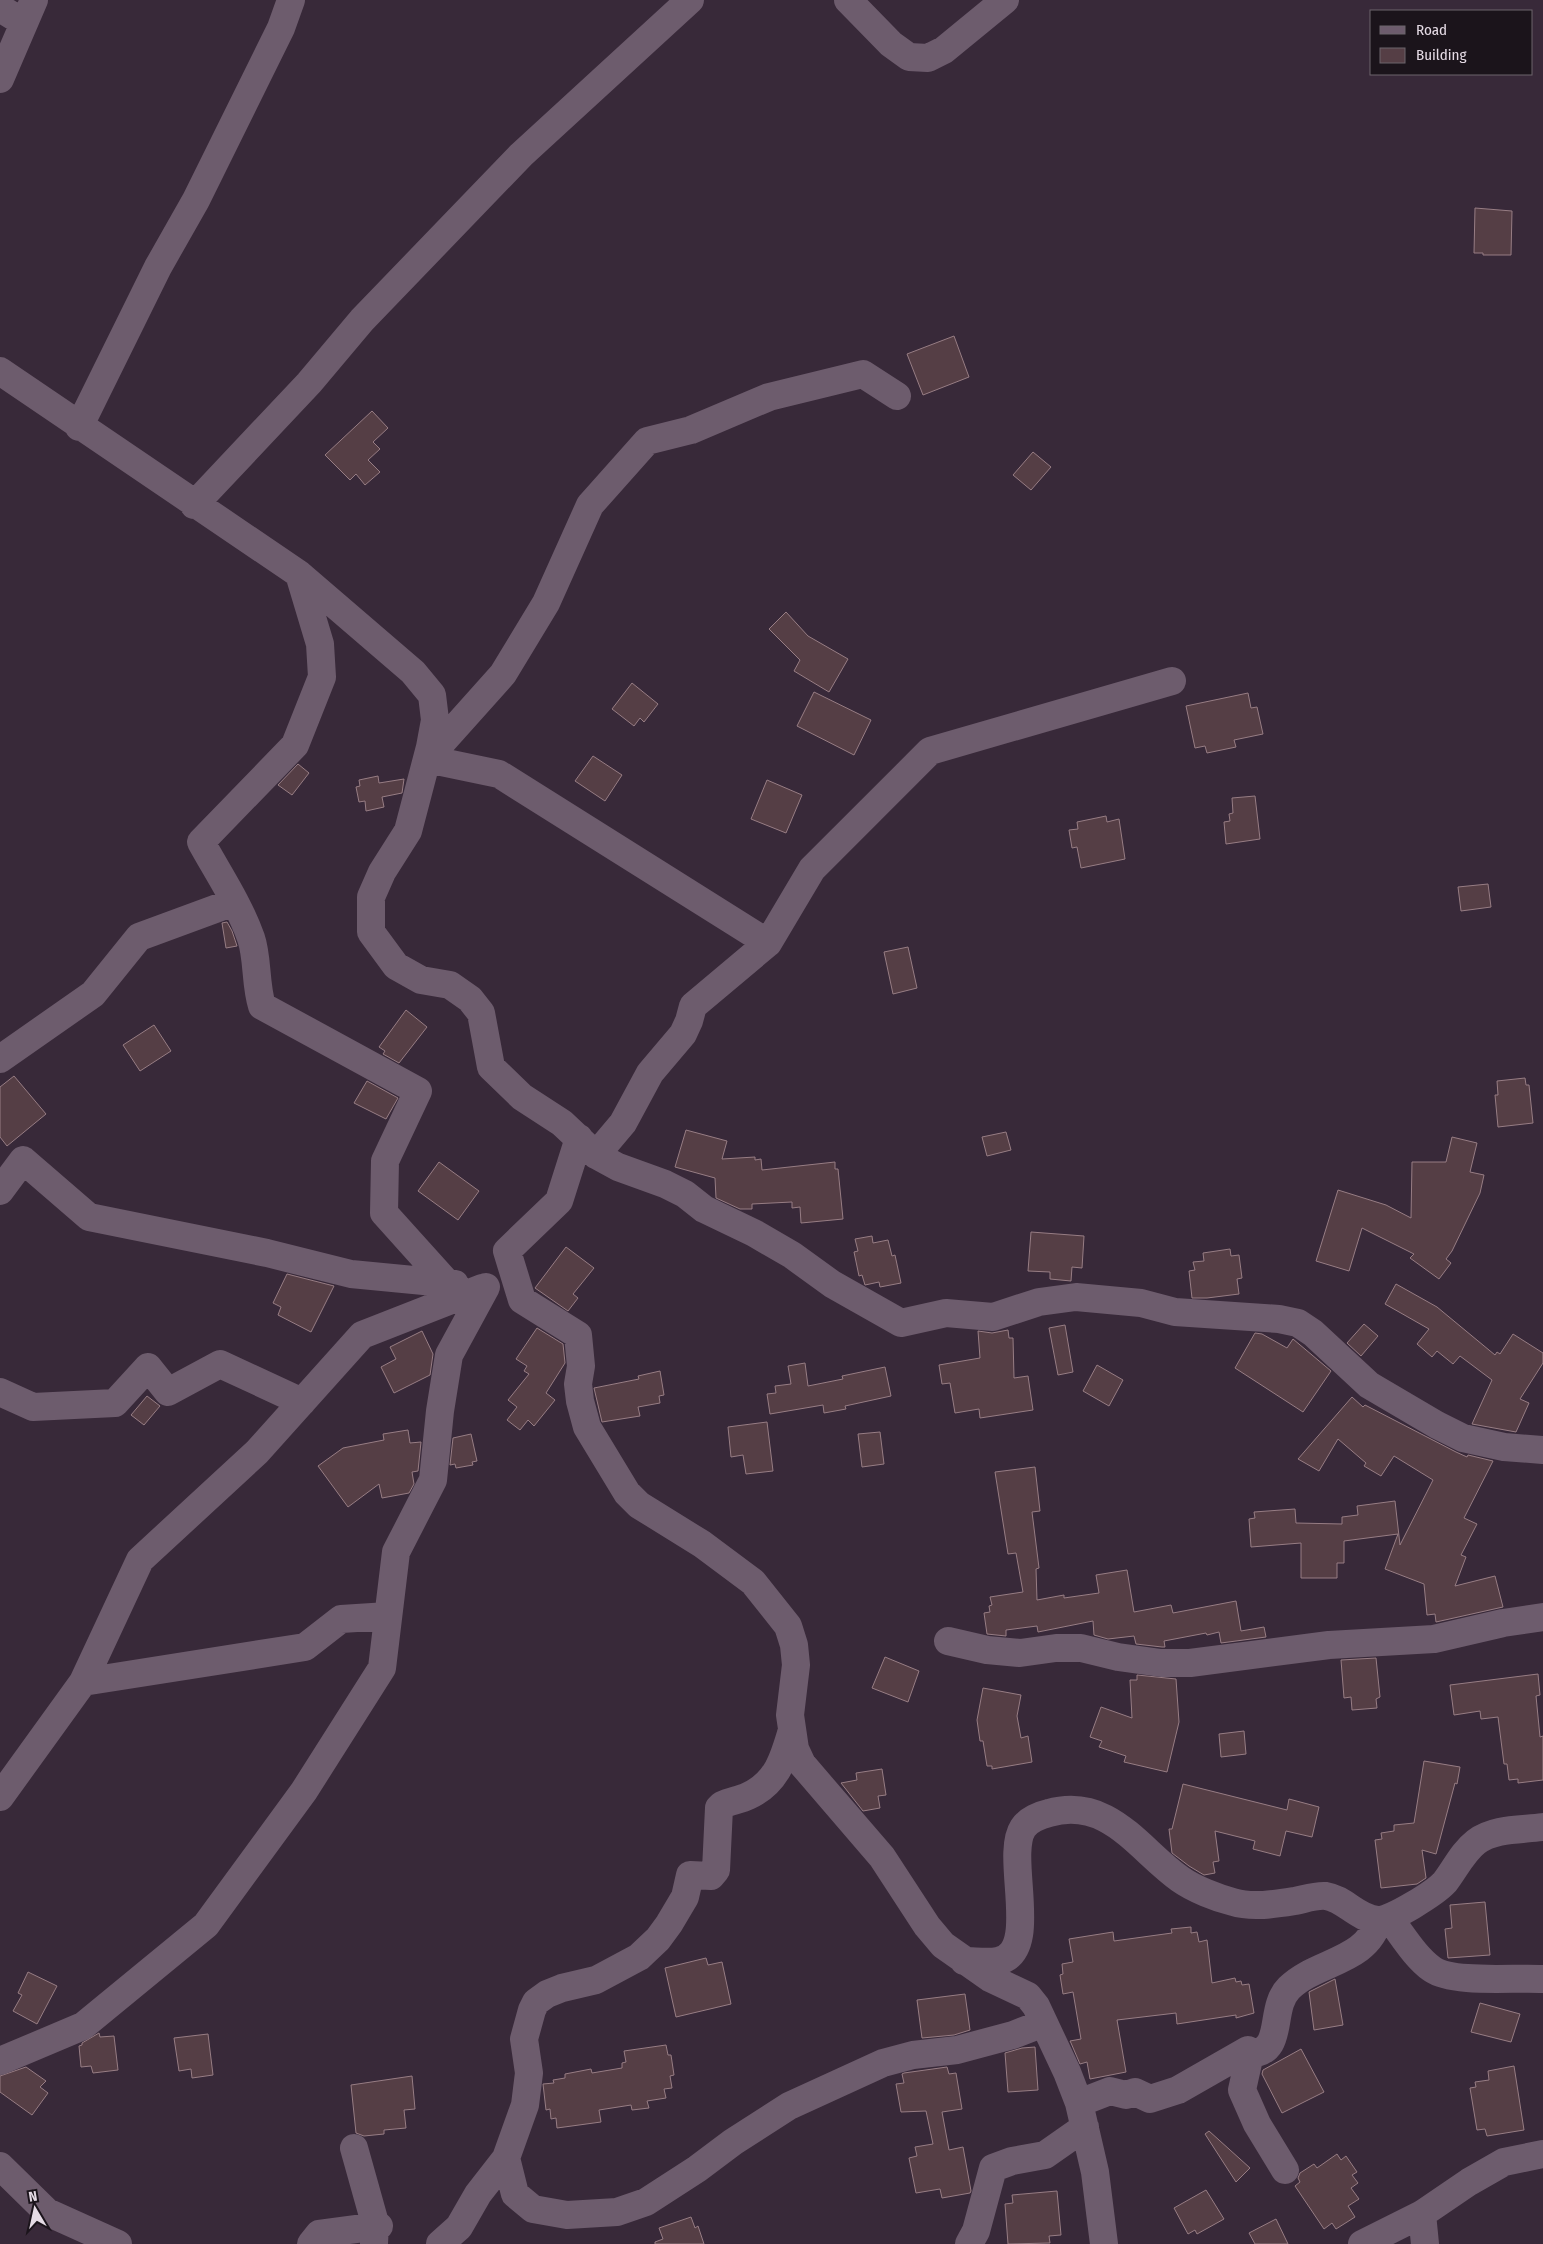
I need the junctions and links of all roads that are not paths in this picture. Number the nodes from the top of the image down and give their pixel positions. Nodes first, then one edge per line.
1 (291, 0) edge
2 (690, 0) edge
3 (848, 0) edge
4 (1005, 0) edge
5 (0, 8) edge
6 (29, 12) edge
7 (0, 80) edge
8 (0, 372) edge
9 (897, 396) dead end
10 (79, 426) junction
11 (194, 505) junction
12 (299, 574) junction
13 (1172, 681) dead end
14 (427, 759) junction
15 (234, 902) junction
16 (768, 943) junction
17 (0, 1059) edge
18 (588, 1146) junction
19 (0, 1191) edge
20 (447, 1283) junction
21 (486, 1287) junction
22 (0, 1392) edge
23 (302, 1402) junction
24 (1543, 1450) edge
25 (388, 1616) junction
26 (1543, 1617) edge
27 (948, 1641) dead end
28 (83, 1682) junction
29 (792, 1730) junction
30 (0, 1797) edge
31 (1543, 1826) edge
32 (1384, 1919) junction
33 (964, 1961) junction
34 (1543, 1979) edge
35 (1044, 2023) junction
36 (1250, 2054) junction
37 (0, 2061) edge
38 (1082, 2115) junction
39 (354, 2148) dead end
40 (1543, 2154) edge
41 (506, 2158) junction
42 (0, 2166) edge
43 (1285, 2170) dead end
44 (1422, 2214) junction
45 (376, 2232) edge
46 (118, 2244) edge
47 (311, 2244) edge
48 (440, 2244) edge
49 (969, 2244) edge
50 (1104, 2244) edge
51 (1362, 2244) edge
52 (1425, 2244) edge

1 - 10 street
2 - 11 street
3 - 4 street
5 - 6 street
6 - 7 street
8 - 10 street
9 - 14 street
10 - 11 street
11 - 12 street
12 - 14 street
12 - 15 street
13 - 16 street
14 - 16 street
14 - 18 street
15 - 17 street
15 - 20 street
16 - 18 street
18 - 24 street
18 - 29 street
19 - 20 street
20 - 21 street
21 - 23 street
21 - 25 street
22 - 23 street
23 - 28 street
25 - 28 street
25 - 37 street
26 - 27 street
28 - 30 street
29 - 33 street
29 - 41 street
31 - 32 street
32 - 33 street
32 - 34 street
32 - 36 street
33 - 35 street
35 - 38 street
35 - 41 street
36 - 38 street
36 - 43 street
38 - 49 street
38 - 50 street
39 - 45 street
40 - 44 street
41 - 48 street
42 - 46 street
44 - 51 street
44 - 52 street
45 - 47 street

